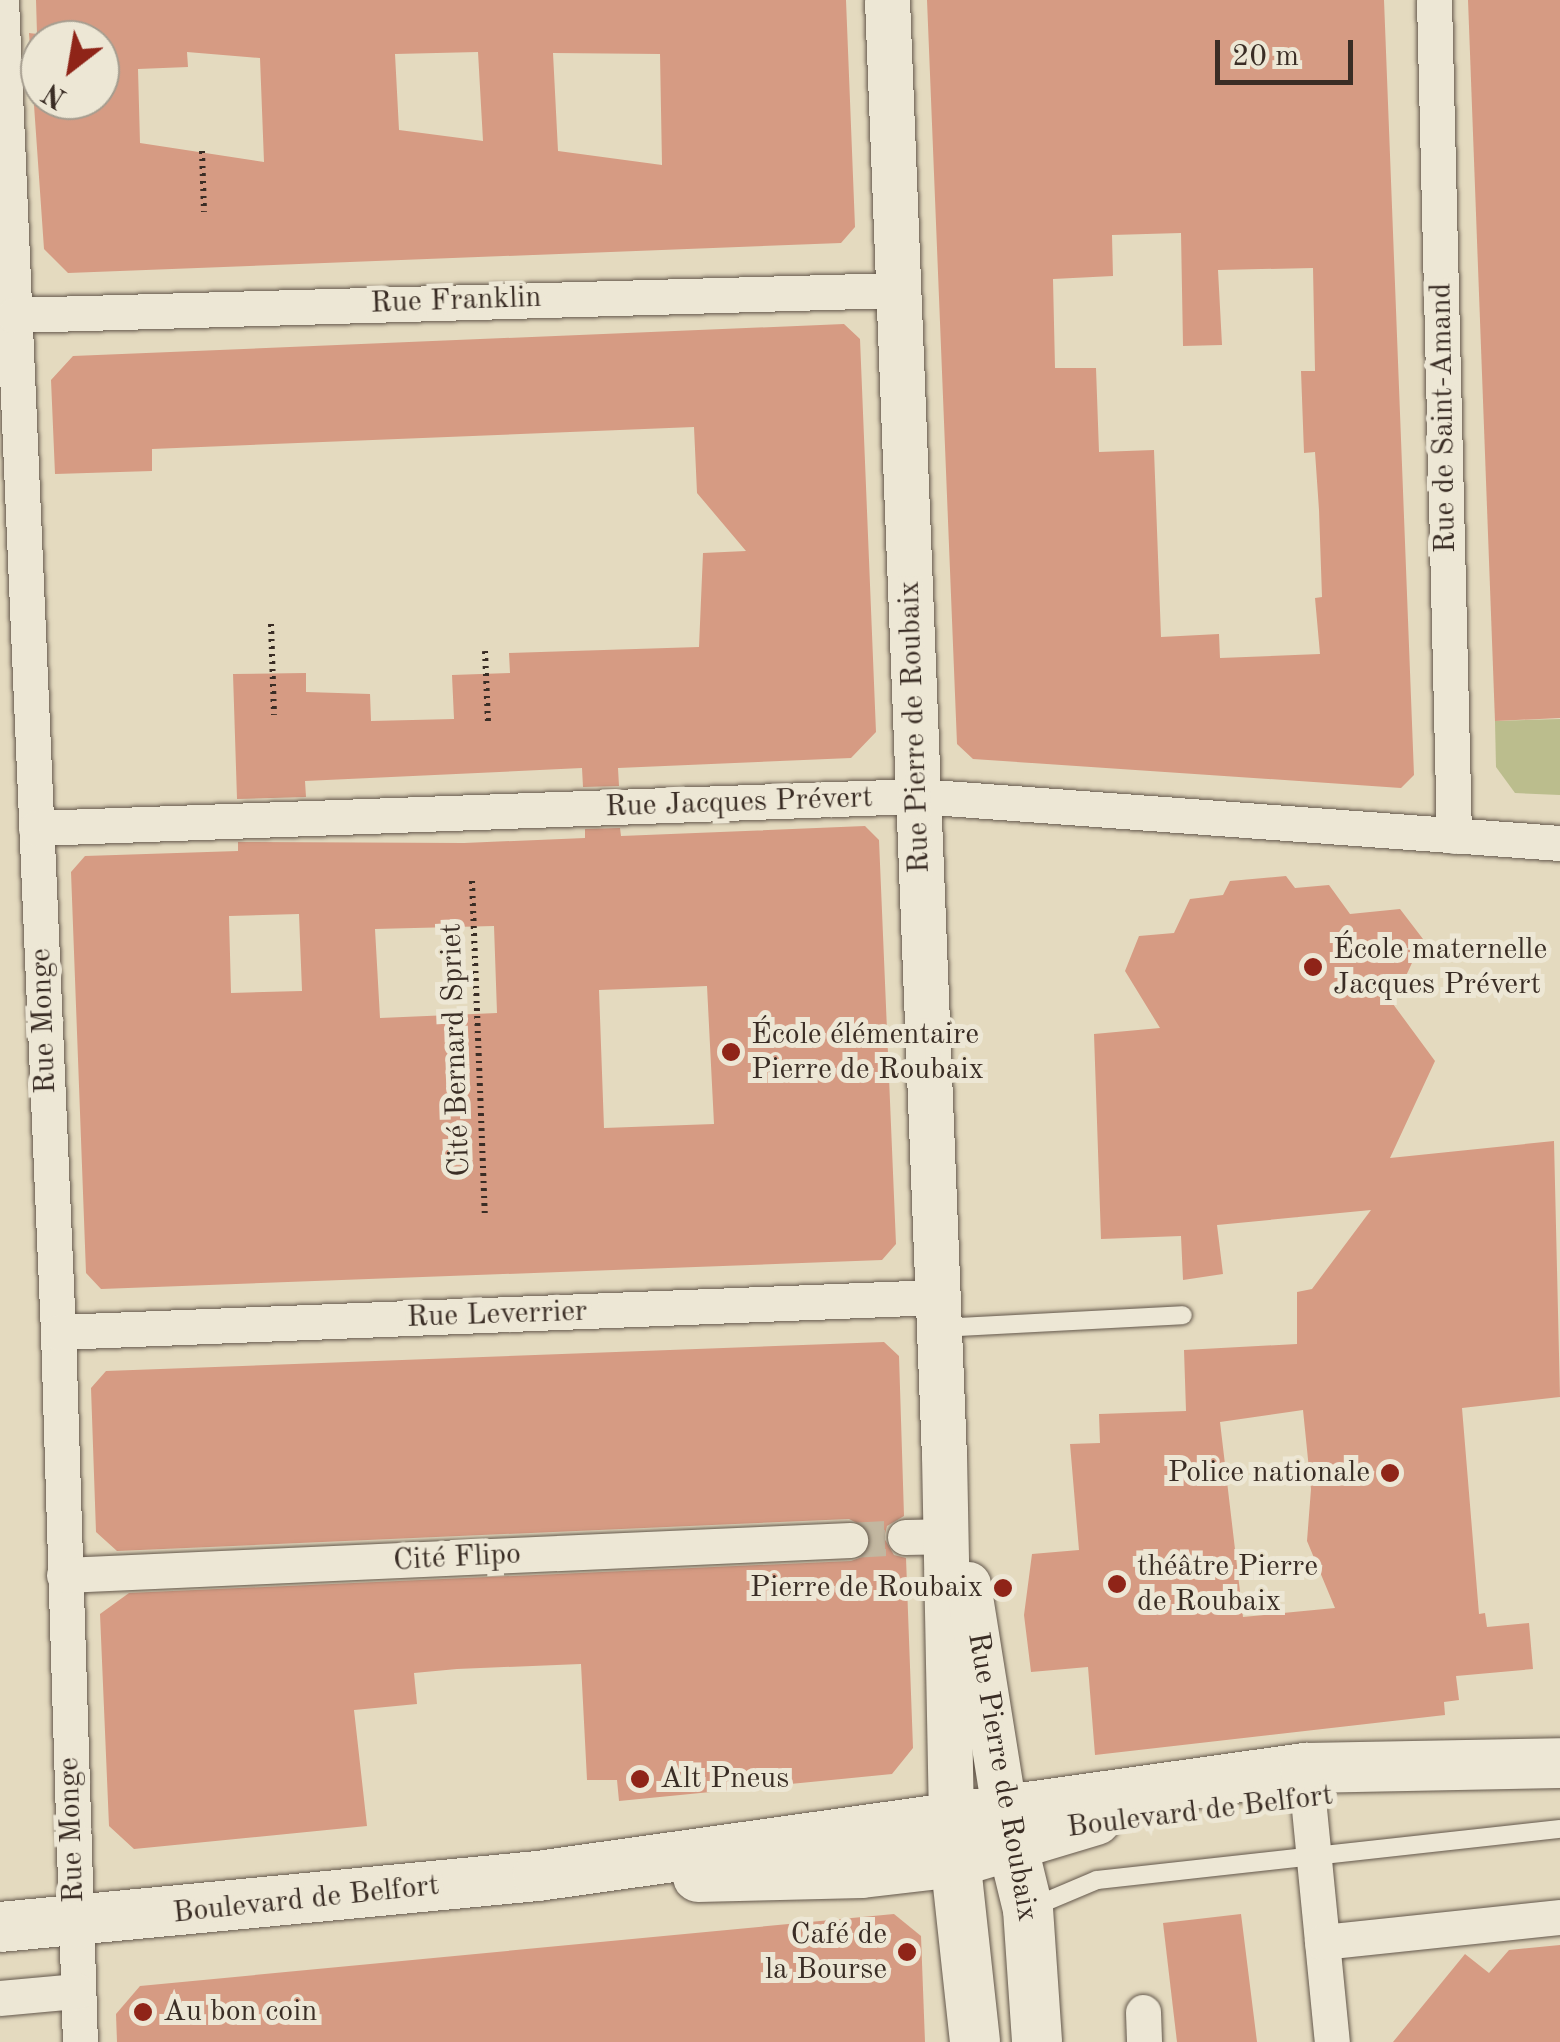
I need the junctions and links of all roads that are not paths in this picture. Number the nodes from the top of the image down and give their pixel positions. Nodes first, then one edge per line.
1 (1, 0) edge
2 (887, 0) edge
3 (1434, 0) edge
4 (898, 290) junction
5 (14, 315) junction
6 (8, 360) edge
7 (918, 796) junction
8 (36, 828) junction
9 (1454, 836) junction
10 (1560, 843) edge
11 (938, 1312) junction
12 (1183, 1315) dead end
13 (58, 1332) junction
14 (944, 1455) junction
15 (850, 1540) tunnel mouth
16 (64, 1575) junction
17 (1560, 1763) edge
18 (1306, 1782) junction
19 (1009, 1827) junction
20 (1560, 1829) edge
21 (953, 1839) junction
22 (1313, 1856) junction
23 (1028, 1909) junction
24 (1560, 1918) edge
25 (74, 1925) junction
26 (0, 1927) edge
27 (1322, 1942) junction
28 (77, 1991) junction
29 (0, 1998) edge
30 (80, 2042) edge
31 (975, 2042) edge
32 (1037, 2042) edge
33 (1332, 2042) edge

1 - 5 street, Rue Monge
2 - 4 street, Rue Pierre de Roubaix
3 - 9 street, Rue de Saint-Amand
4 - 5 street, Rue Franklin
4 - 7 street, Rue Pierre de Roubaix
5 - 6 street, Rue Monge
6 - 8 street, Rue Monge
7 - 8 street, Rue Jacques Prévert
7 - 9 street, Rue Jacques Prévert
7 - 11 street, Rue Pierre de Roubaix
8 - 13 street, Rue Monge
9 - 10 street, Rue Jacques Prévert
11 - 12 lane
11 - 13 street, Rue Leverrier
11 - 14 street, Rue Pierre de Roubaix
13 - 16 street, Rue Monge
14 - 19 street, Rue Pierre de Roubaix
14 - 21 street, Rue Pierre de Roubaix
15 - 16 street, Cité Flipo
16 - 25 street, Rue Monge
17 - 18 main road, Boulevard de Belfort
18 - 19 main road, Boulevard de Belfort
18 - 22 street
19 - 21 main road, Boulevard de Belfort
19 - 23 main road, Rue Pierre de Roubaix
20 - 22 lane, Boulevard de Belfort
21 - 25 main road, Boulevard de Belfort
21 - 31 main road, Rue Pierre de Roubaix
22 - 23 lane, Boulevard de Belfort
22 - 27 street
23 - 32 main road, Rue Pierre de Roubaix
24 - 27 street
25 - 26 main road, Boulevard de Belfort
25 - 28 street, Rue Monge
27 - 33 street
28 - 29 street
28 - 30 street, Rue Monge

